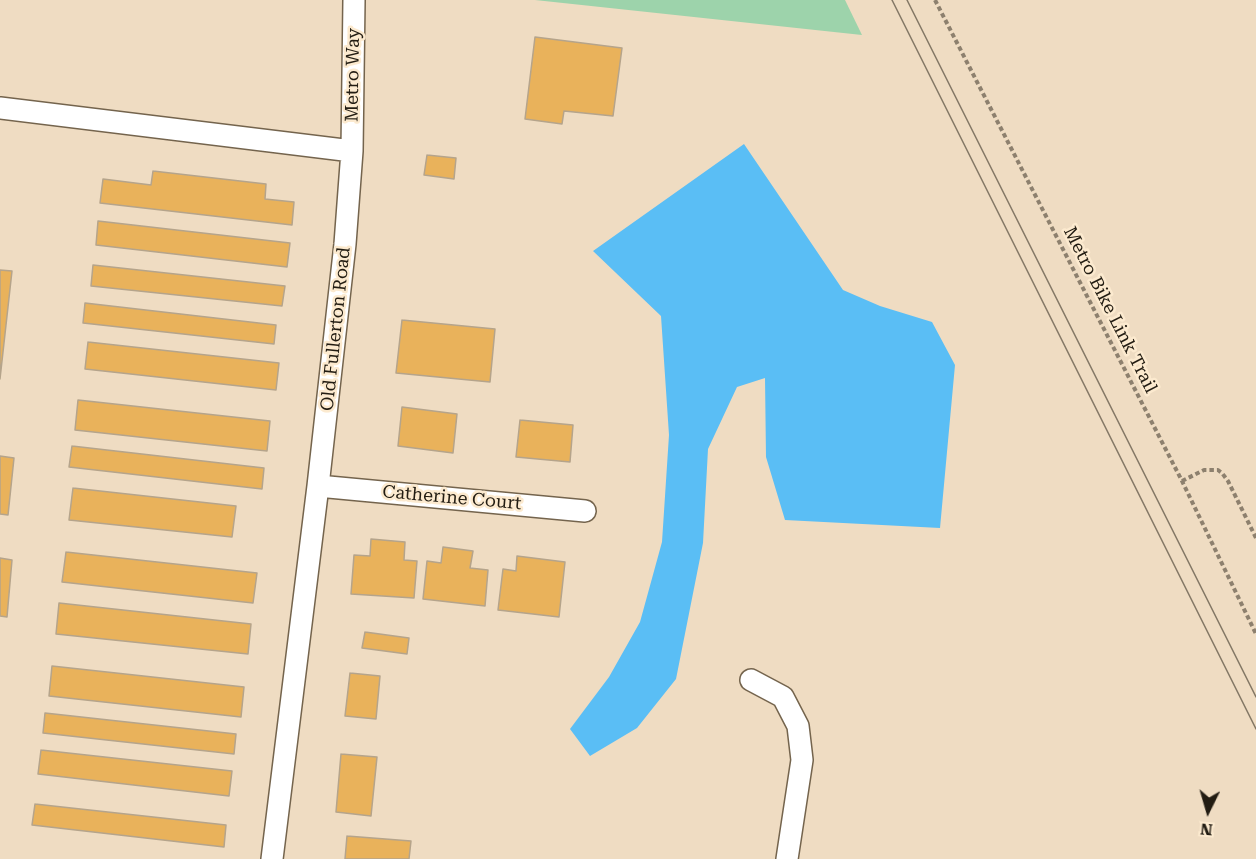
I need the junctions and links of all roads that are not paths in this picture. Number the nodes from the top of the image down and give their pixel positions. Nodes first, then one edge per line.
1 (354, 0) edge
2 (0, 108) edge
3 (352, 150) junction
4 (318, 486) junction
5 (585, 510) dead end
6 (751, 680) dead end
7 (272, 859) edge
8 (787, 859) edge

1 - 3 street, Metro Way
2 - 3 street
3 - 4 street, Old Fullerton Road
4 - 5 street, Catherine Court
4 - 7 street, Old Fullerton Road
6 - 8 street

